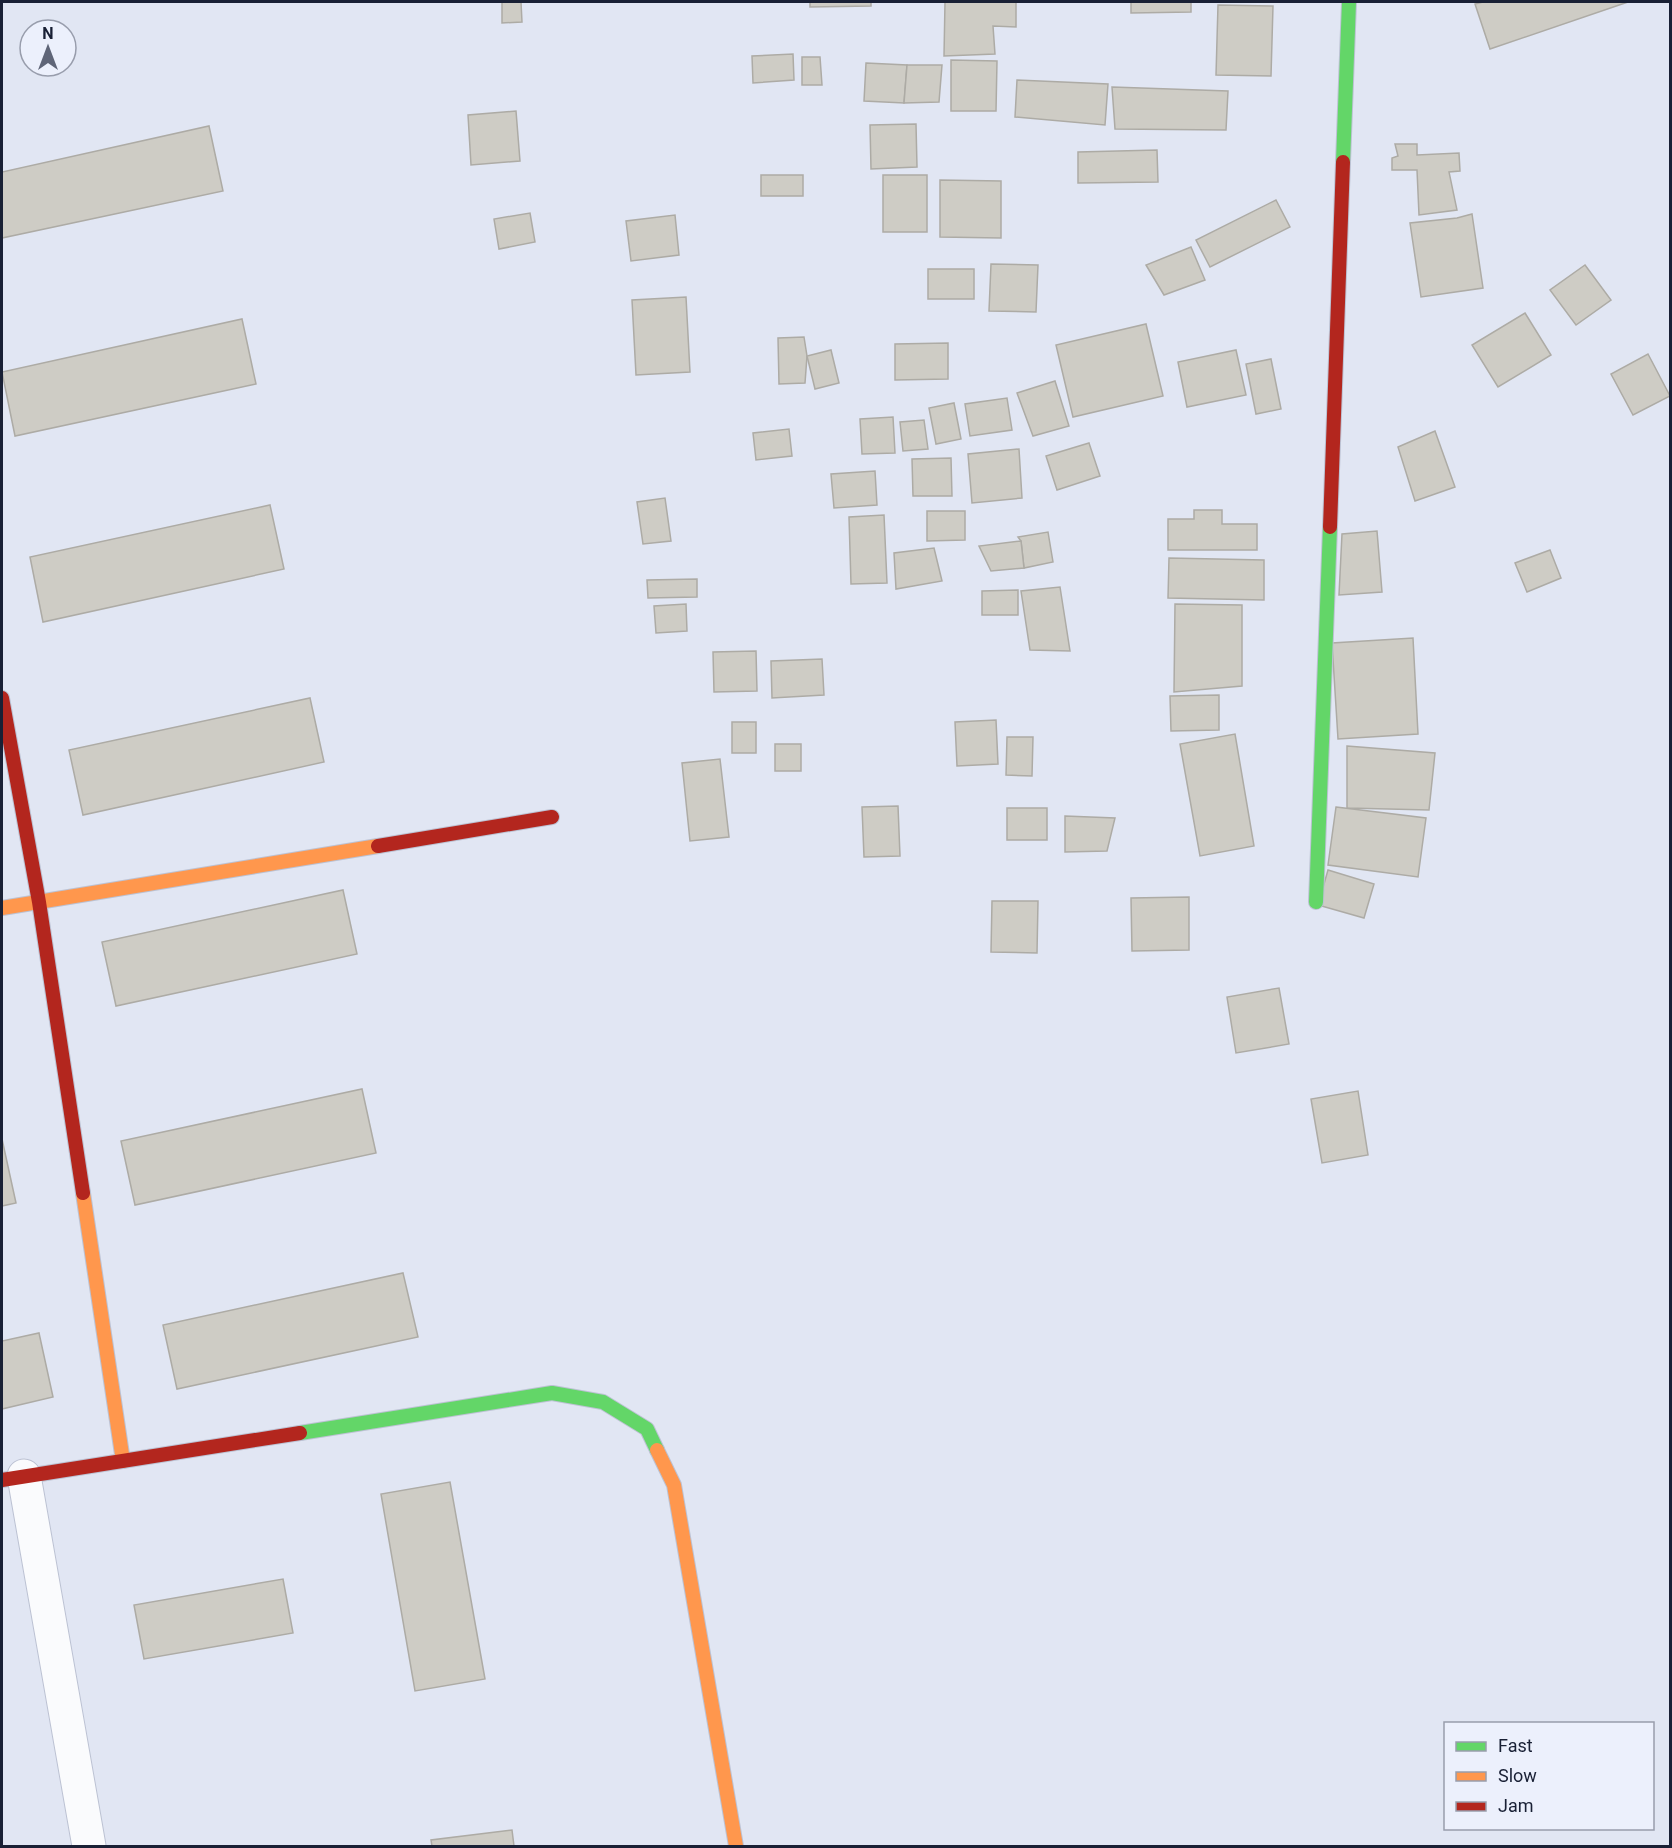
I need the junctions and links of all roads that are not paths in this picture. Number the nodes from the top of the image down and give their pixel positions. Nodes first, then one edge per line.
1 (1349, 2) edge
2 (2, 699) edge
3 (552, 817) dead end
4 (39, 902) junction
5 (1316, 902) dead end
6 (2, 908) edge
7 (123, 1461) junction
8 (13, 1478) edge
9 (89, 1846) edge
10 (736, 1846) edge

1 - 5 street
2 - 4 street
3 - 4 street
4 - 6 street
4 - 7 street
7 - 8 street
7 - 10 street
8 - 9 street

